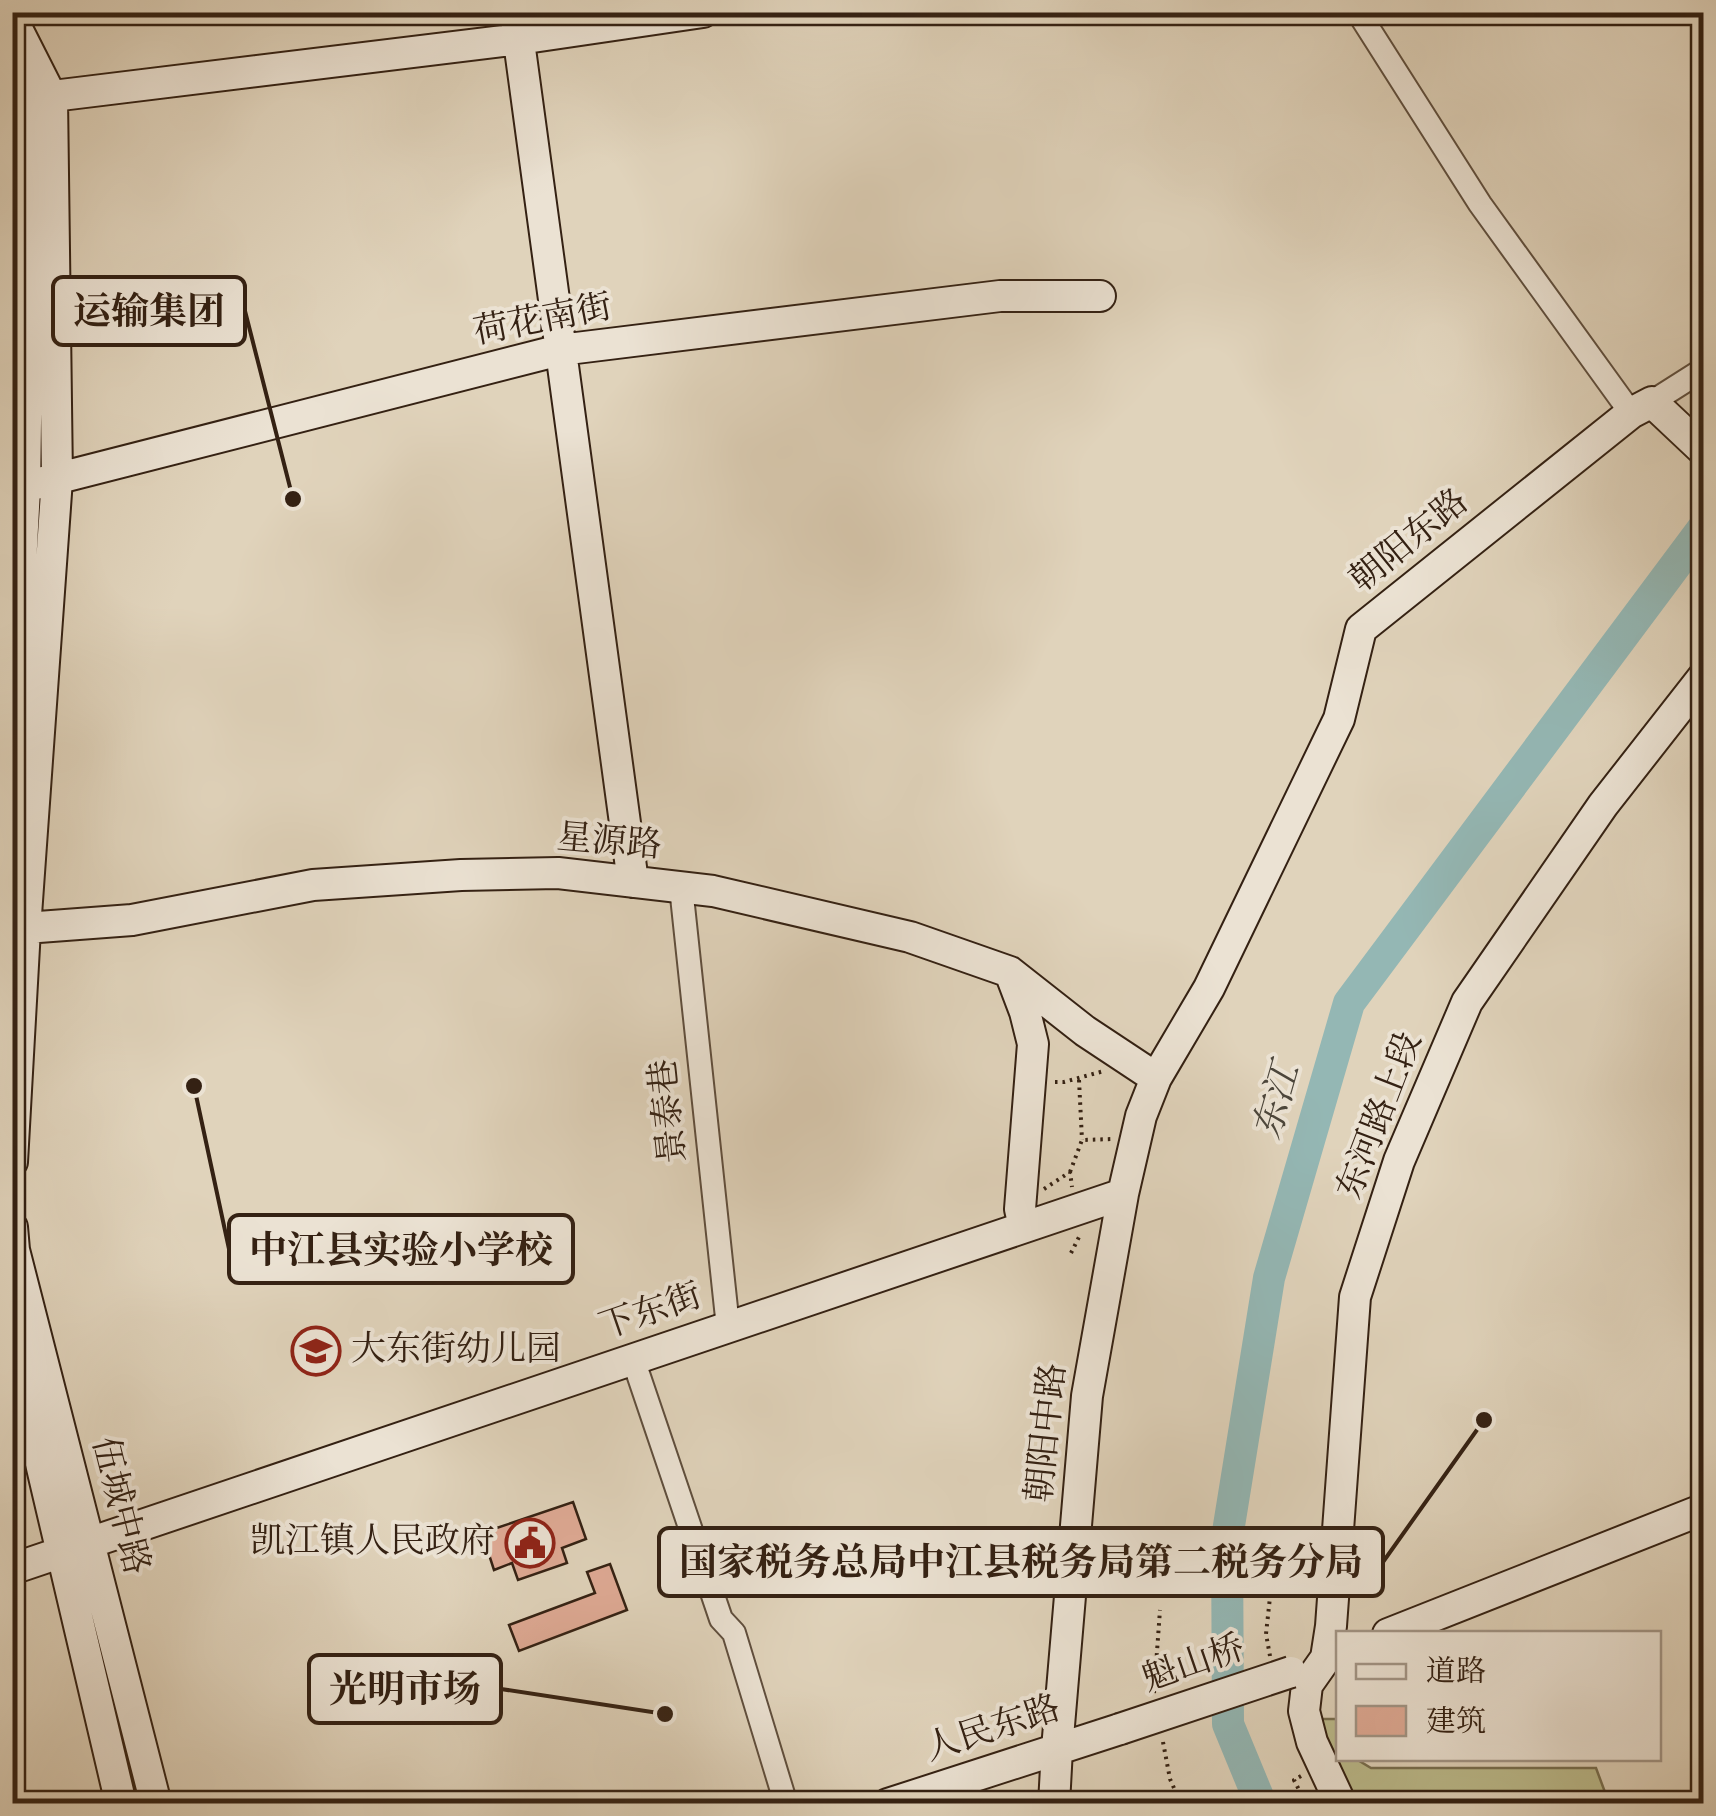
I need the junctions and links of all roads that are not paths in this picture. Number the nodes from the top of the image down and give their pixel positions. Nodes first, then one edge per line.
1 (702, 12) edge
2 (1358, 12) edge
3 (12, 20) edge
4 (517, 26) edge
5 (12, 62) edge
6 (32, 99) edge
7 (1100, 296) dead end
8 (560, 350) junction
9 (1704, 369) edge
10 (1642, 407) junction
11 (1704, 452) edge
12 (57, 480) junction
13 (19, 489) edge
14 (1704, 676) edge
15 (12, 740) edge
16 (633, 882) junction
17 (681, 887) junction
18 (19, 929) edge
19 (1010, 972) junction
20 (15, 1057) edge
21 (1156, 1078) junction
22 (12, 1162) edge
23 (1122, 1194) junction
24 (12, 1227) edge
25 (1024, 1227) junction
26 (728, 1327) junction
27 (12, 1340) edge
28 (633, 1358) junction
29 (1704, 1509) edge
30 (76, 1547) junction
31 (12, 1569) edge
32 (1396, 1631) edge
33 (1332, 1656) edge
34 (1120, 1729) joint
35 (1056, 1749) junction
36 (1055, 1798) edge
37 (121, 1804) edge
38 (156, 1804) edge
39 (786, 1804) edge
40 (888, 1804) edge
41 (1340, 1804) edge

1 - 4 street
2 - 10 street
3 - 6 street
4 - 6 street
4 - 8 street
5 - 6 street
6 - 12 street
6 - 13 street
7 - 8 street, 荷花南街
8 - 12 street, 荷花南街
8 - 16 street
9 - 10 street
10 - 11 street
10 - 21 street, 朝阳东路
12 - 13 street, 荷花南街
12 - 18 street
13 - 15 street
14 - 33 street, 东河路上段
16 - 17 street, 星源路
16 - 18 street, 星源路
17 - 19 street, 星源路
17 - 26 street, 景泰巷
18 - 20 street
19 - 21 street, 星源路
19 - 25 street
20 - 22 street
21 - 23 street, 朝阳中路
23 - 25 street, 下东街
23 - 35 street, 朝阳中路
24 - 30 street, 伍城中路
25 - 26 street, 下东街
26 - 28 street, 下东街
27 - 30 street, 伍城中路
28 - 30 street, 下东街
28 - 39 street
29 - 32 street
30 - 31 street, 下东街
30 - 37 street, 伍城中路
30 - 38 street, 伍城中路
33 - 34 street, 魁山桥, bridge
33 - 41 street, 东河路上段
34 - 35 street, 人民东路
35 - 36 street, 朝阳中路
35 - 40 street, 人民东路

